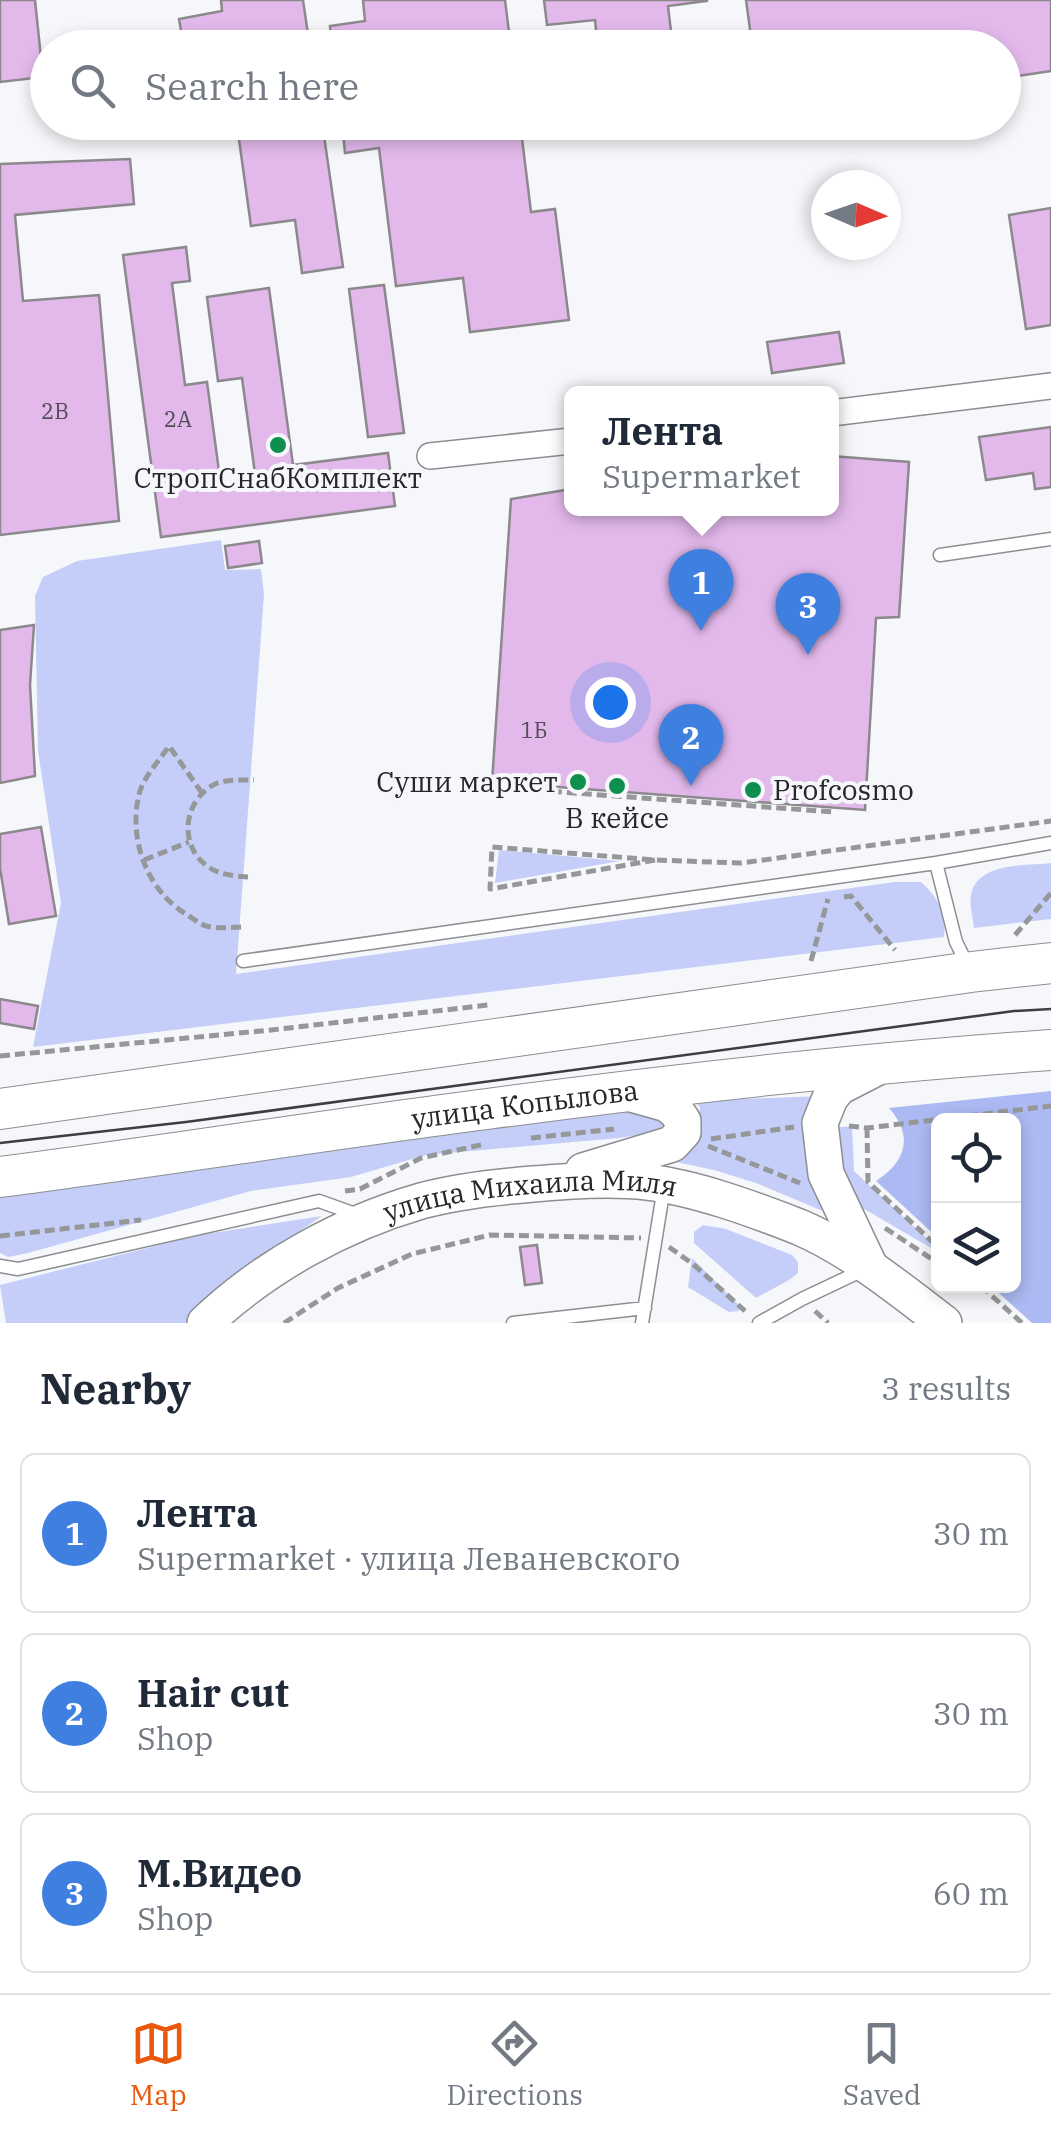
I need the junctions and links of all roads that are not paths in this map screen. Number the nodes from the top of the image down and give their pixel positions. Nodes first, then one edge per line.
1 (1051, 386) edge
2 (839, 412) edge
3 (564, 442) edge
4 (430, 456) dead end
5 (1051, 539) edge
6 (940, 556) dead end
7 (1051, 843) edge
8 (936, 863) junction
9 (1042, 948) edge
10 (964, 957) junction
11 (244, 961) dead end
12 (1051, 1050) edge
13 (886, 1062) junction
14 (623, 1092) junction
15 (0, 1109) edge
16 (0, 1177) edge
17 (548, 1182) junction
18 (664, 1185) junction
19 (370, 1219) junction
20 (0, 1266) edge
21 (870, 1267) junction
22 (645, 1308) junction
23 (205, 1323) edge
24 (513, 1323) edge
25 (642, 1323) edge
26 (759, 1323) edge
27 (944, 1323) edge

1 - 2 street
3 - 4 street
5 - 6 lane
7 - 8 lane
8 - 10 lane
8 - 11 lane
9 - 10 main road
10 - 15 main road
12 - 13 main road, улица Копылова
13 - 14 main road, улица Копылова
13 - 21 main road
14 - 16 main road, улица Копылова
14 - 17 main road
17 - 18 main road, улица Михаила Миля
17 - 19 main road, улица Михаила Миля
18 - 21 main road, улица Михаила Миля
18 - 22 lane
19 - 20 lane
19 - 23 main road, улица Михаила Миля
21 - 26 lane
21 - 27 main road, улица Михаила Миля
22 - 24 lane
22 - 25 lane

